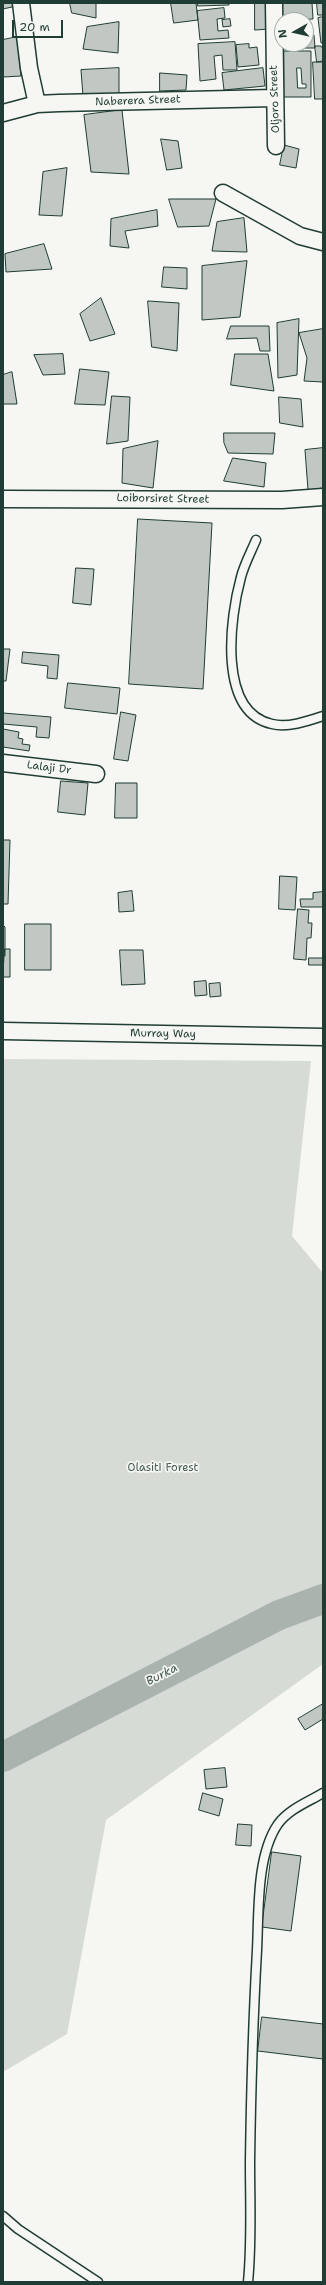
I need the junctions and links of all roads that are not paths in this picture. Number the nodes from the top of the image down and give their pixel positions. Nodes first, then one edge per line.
1 (20, 3) edge
2 (274, 3) edge
3 (274, 98) junction
4 (37, 104) junction
5 (3, 113) edge
6 (276, 146) dead end
7 (223, 193) dead end
8 (323, 242) edge
9 (323, 497) edge
10 (3, 499) edge
11 (256, 540) dead end
12 (323, 716) edge
13 (3, 763) edge
14 (96, 774) dead end
15 (3, 1031) edge
16 (323, 1037) edge
17 (323, 1793) edge
18 (3, 2216) edge
19 (98, 2282) edge
20 (248, 2282) edge

1 - 4 street
2 - 3 street, Oljoro Street
3 - 4 street, Naberera Street
3 - 6 street, Oljoro Street
4 - 5 street, Naberera Street
7 - 8 street
9 - 10 street, Loiborsiret Street
11 - 12 lane
13 - 14 street, Lalaji Dr
15 - 16 street, Murray Way
17 - 20 lane
18 - 19 lane

